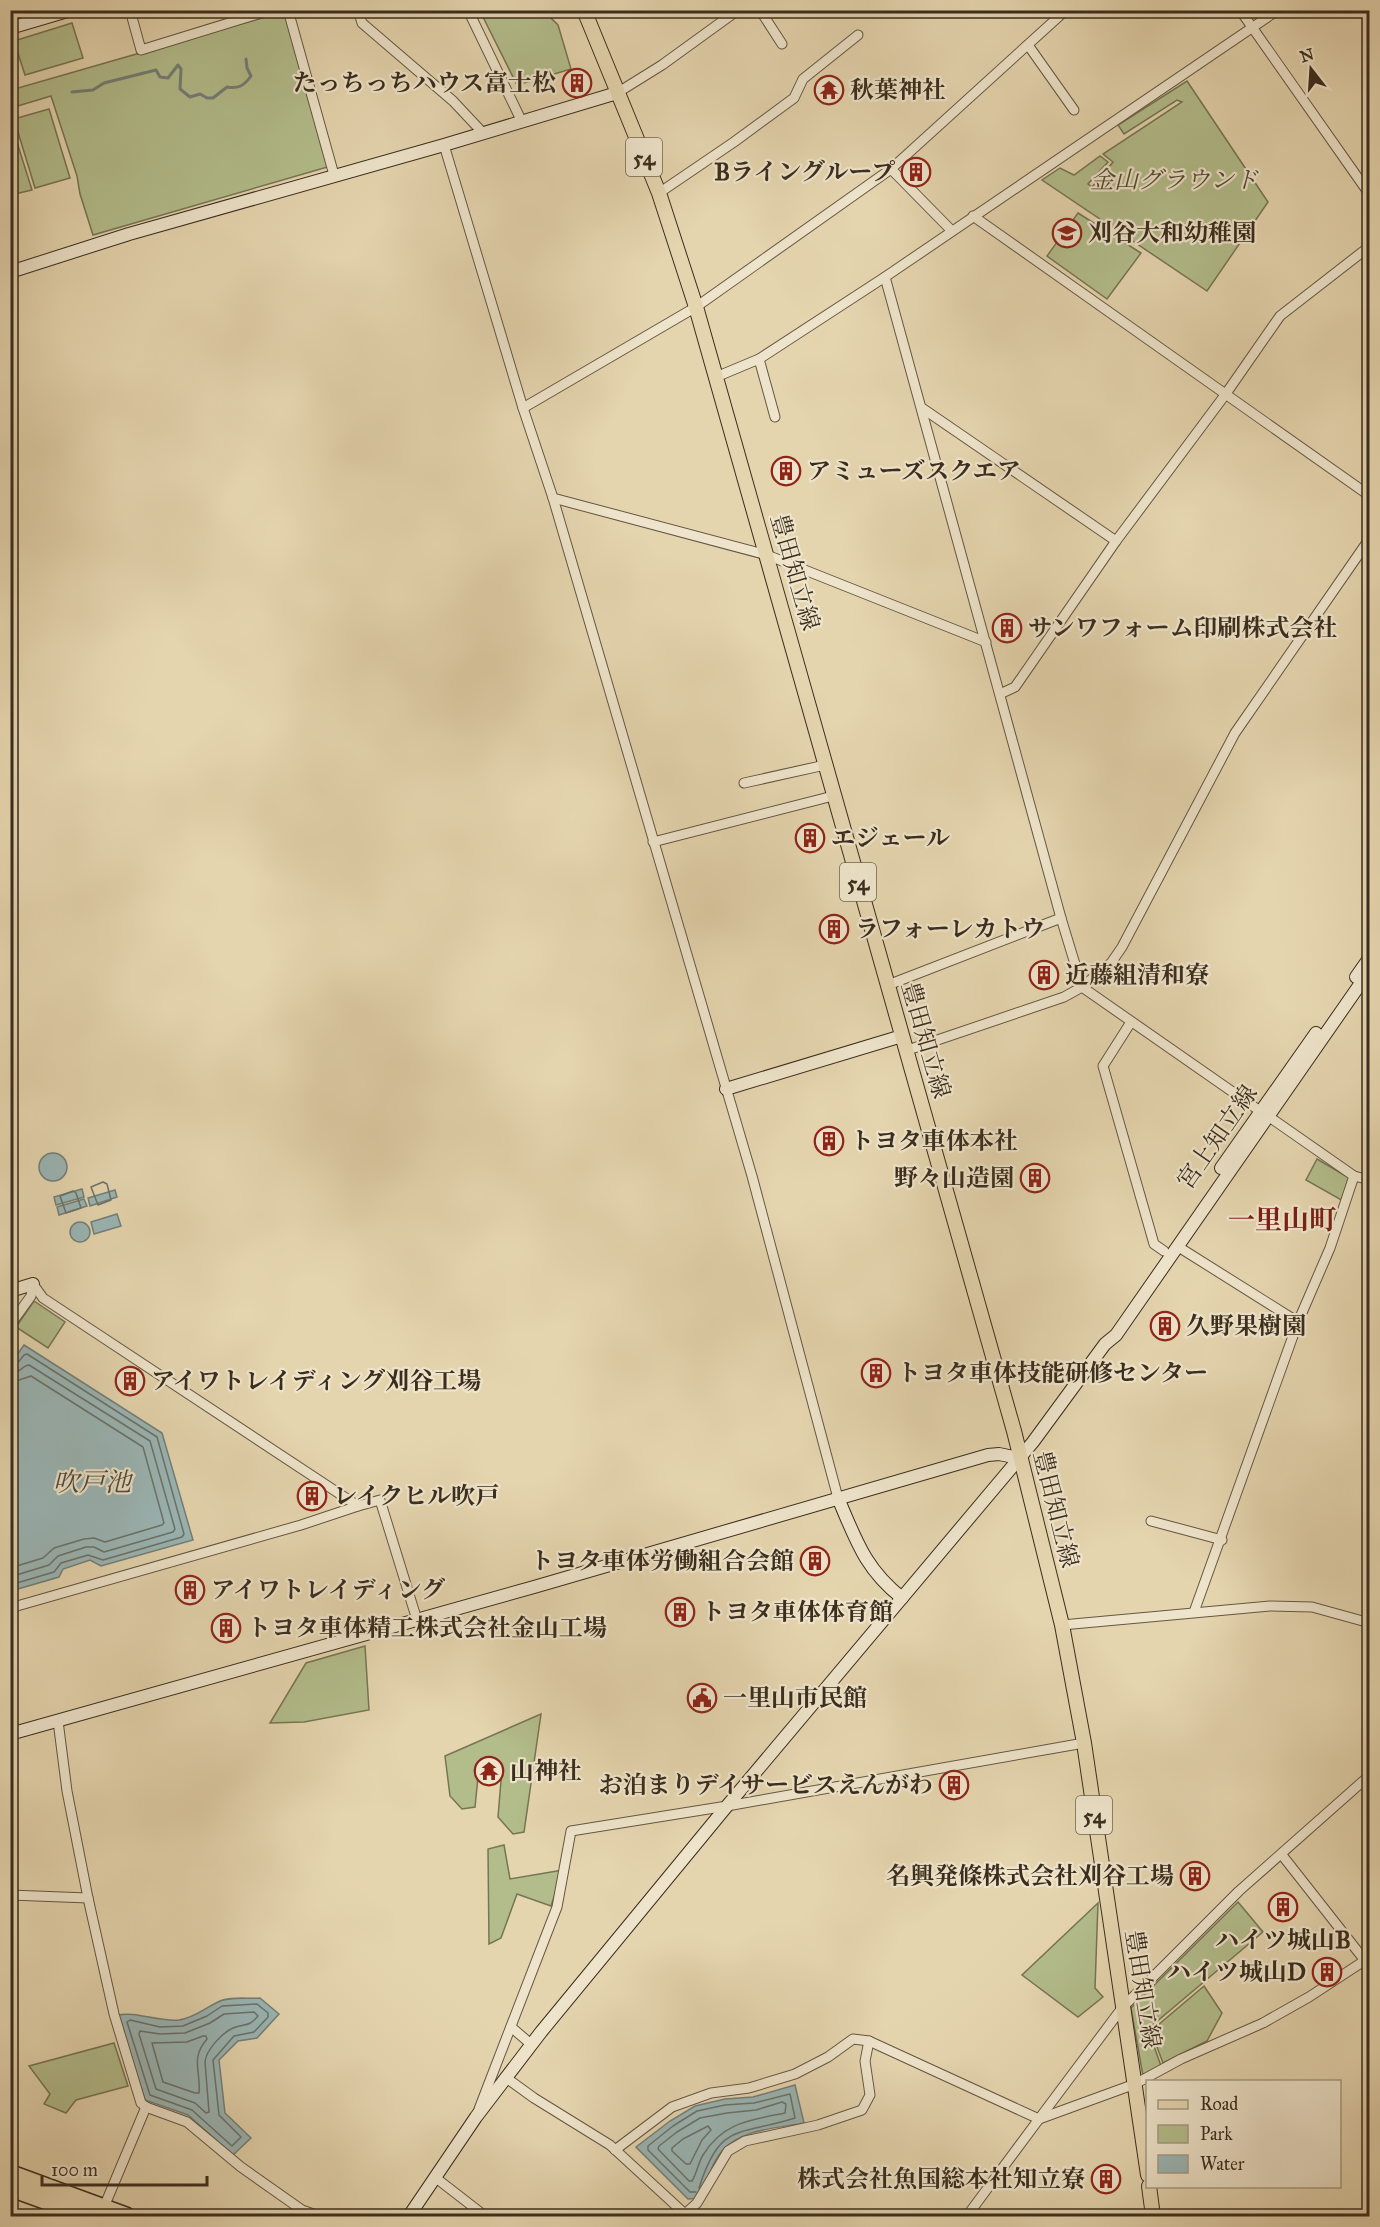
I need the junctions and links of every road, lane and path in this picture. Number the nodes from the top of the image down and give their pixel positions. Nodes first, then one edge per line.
1 (71, 10) edge
2 (130, 10) edge
3 (271, 10) edge
4 (288, 10) edge
5 (358, 10) edge
6 (468, 10) edge
7 (584, 10) edge
8 (738, 10) edge
9 (760, 10) edge
10 (1066, 10) edge
11 (1240, 10) edge
12 (1278, 10) edge
13 (10, 28) edge
14 (1252, 29) junction
15 (858, 35) dead end
16 (782, 44) dead end
17 (1028, 45) junction
18 (617, 93) junction
19 (1074, 110) dead end
20 (522, 122) junction
21 (484, 134) junction
22 (444, 145) junction
23 (891, 169) junction
24 (334, 175) junction
25 (659, 193) junction
26 (1370, 195) edge
27 (973, 216) junction
28 (952, 231) junction
29 (1370, 246) edge
30 (10, 272) edge
31 (885, 277) junction
32 (696, 307) junction
33 (759, 359) junction
34 (717, 377) junction
35 (1226, 394) junction
36 (523, 408) junction
37 (922, 408) junction
38 (775, 417) dead end
39 (1370, 496) edge
40 (553, 498) junction
41 (1370, 538) edge
42 (1116, 541) junction
43 (767, 555) junction
44 (986, 642) junction
45 (1000, 694) junction
46 (825, 765) junction
47 (744, 783) dead end
48 (833, 796) junction
49 (653, 842) junction
50 (1061, 918) junction
51 (1370, 957) edge
52 (1370, 970) edge
53 (888, 985) junction
54 (1082, 987) junction
55 (1131, 1022) junction
56 (902, 1036) junction
57 (905, 1051) junction
58 (726, 1089) junction
59 (1264, 1114) junction
60 (1354, 1176) junction
61 (1370, 1180) edge
62 (1177, 1246) junction
63 (1164, 1251) junction
64 (33, 1284) junction
65 (10, 1291) edge
66 (1298, 1322) junction
67 (10, 1325) edge
68 (1105, 1344) junction
69 (1019, 1458) junction
70 (838, 1498) junction
71 (358, 1506) junction
72 (1151, 1521) dead end
73 (1221, 1540) junction
74 (902, 1599) junction
75 (10, 1608) edge
76 (1194, 1612) junction
77 (417, 1620) junction
78 (1370, 1623) edge
79 (1062, 1625) junction
80 (58, 1721) junction
81 (10, 1734) edge
82 (1084, 1743) junction
83 (1370, 1775) edge
84 (727, 1806) junction
85 (1282, 1855) junction
86 (10, 1895) edge
87 (88, 1898) junction
88 (1367, 1964) edge
89 (1122, 2008) junction
90 (511, 2027) junction
91 (869, 2041) junction
92 (532, 2044) junction
93 (505, 2077) junction
94 (1136, 2084) junction
95 (146, 2108) junction
96 (476, 2117) junction
97 (1039, 2119) junction
98 (615, 2150) junction
99 (1146, 2160) edge
100 (10, 2173) edge
101 (436, 2178) junction
102 (10, 2188) edge
103 (1149, 2188) edge
104 (104, 2207) junction
105 (685, 2216) edge
106 (87, 2217) edge
107 (127, 2217) edge
108 (319, 2217) edge
109 (409, 2217) edge
110 (485, 2217) edge
111 (967, 2217) edge
112 (1153, 2217) edge

1 - 13 street
2 - 3 street
4 - 24 street
5 - 21 street
6 - 20 street
7 - 18 main road, 豊田知立線 / 54
8 - 18 street
9 - 16 street
10 - 17 street
11 - 14 street
12 - 14 street
14 - 26 street
14 - 27 street
15 - 25 street
17 - 19 street
17 - 23 street
18 - 20 street
18 - 25 main road, 豊田知立線 / 54
20 - 21 street
21 - 22 street
22 - 24 street
22 - 36 street
23 - 28 street
23 - 32 street
24 - 30 street
25 - 32 main road, 豊田知立線 / 54
27 - 28 street
27 - 35 street
28 - 31 street
29 - 35 street
31 - 33 street
31 - 37 street
32 - 34 main road, 豊田知立線 / 54
32 - 36 street
33 - 34 street
33 - 38 street
34 - 43 main road, 豊田知立線 / 54
35 - 39 street
35 - 42 street
36 - 40 street
37 - 42 street
37 - 44 street
40 - 43 street
40 - 49 street
41 - 54 street
42 - 45 street
43 - 44 street
43 - 46 main road, 豊田知立線 / 54
44 - 45 street
45 - 50 street
46 - 47 street
46 - 48 main road, 豊田知立線 / 54
48 - 49 street
48 - 53 main road, 豊田知立線 / 54
49 - 58 street
50 - 53 street
50 - 54 street
51 - 59 street, 宮上知立線
52 - 59 street, 宮上知立線
53 - 56 main road, 豊田知立線 / 54
54 - 55 street
54 - 57 street
55 - 59 street
55 - 63 street
56 - 57 main road, 豊田知立線 / 54
56 - 58 street
57 - 69 main road, 豊田知立線 / 54
58 - 70 street
59 - 60 street
59 - 62 street, 宮上知立線
59 - 63 street, 宮上知立線
60 - 61 street
60 - 66 street
62 - 66 street
62 - 68 street, 宮上知立線
63 - 68 street, 宮上知立線
64 - 65 street
64 - 67 street
64 - 71 street
66 - 73 street
68 - 69 street, 宮上知立線
69 - 70 street
69 - 74 street, 宮上知立線
69 - 79 main road, 豊田知立線 / 54
70 - 74 street
70 - 77 street
71 - 75 street
71 - 77 street
72 - 73 street
73 - 76 street
74 - 84 street, 宮上知立線
76 - 78 street
76 - 79 street
77 - 80 street
79 - 82 main road, 豊田知立線 / 54
80 - 81 street
80 - 87 street
82 - 84 street
82 - 89 main road, 豊田知立線 / 54
83 - 85 street
84 - 90 street
84 - 92 street, 宮上知立線
85 - 88 street
85 - 89 street
86 - 87 street
87 - 95 street
88 - 94 street
89 - 94 main road, 豊田知立線 / 54
89 - 97 street
90 - 92 street
90 - 96 street
91 - 97 street
91 - 98 street
91 - 105 street
92 - 93 street, 宮上知立線
93 - 96 street, 宮上知立線
93 - 98 street
94 - 97 street
94 - 99 main road, 豊田知立線 / 54
95 - 104 street
95 - 108 street
96 - 101 street, 宮上知立線
97 - 111 street
98 - 105 street
100 - 104 highway
101 - 109 street, 宮上知立線
101 - 110 street
102 - 106 highway
103 - 112 main road
104 - 107 highway

